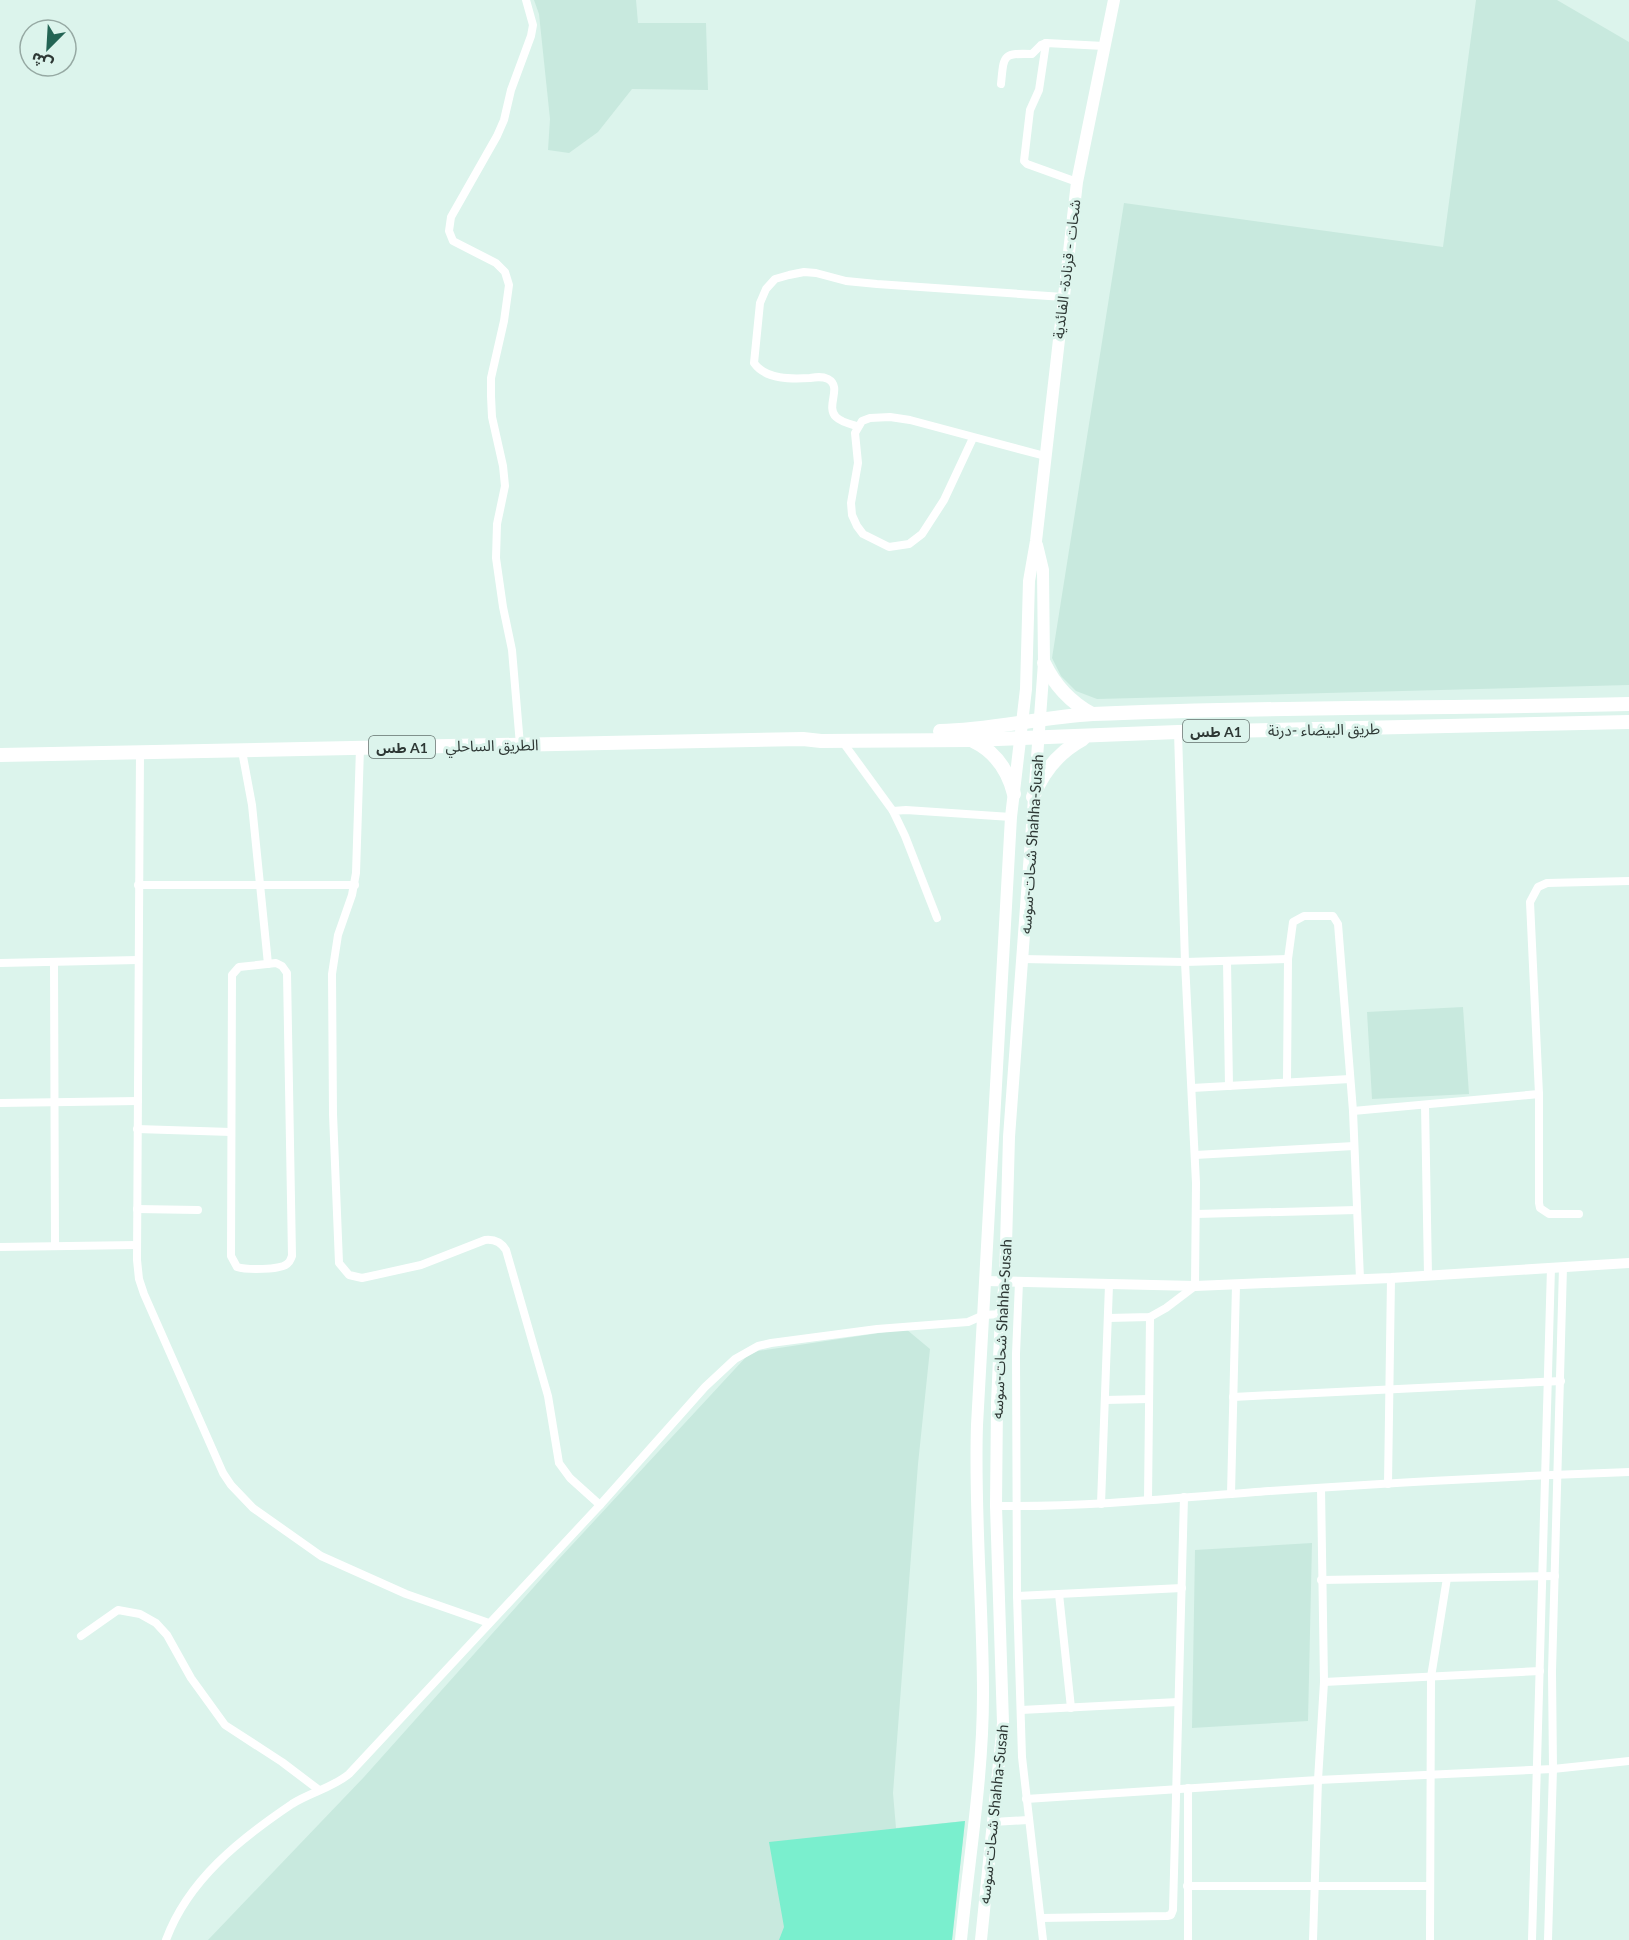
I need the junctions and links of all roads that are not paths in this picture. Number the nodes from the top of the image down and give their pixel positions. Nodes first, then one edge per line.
1 (526, 0) edge
2 (1114, 0) edge
3 (1046, 43) junction
4 (1104, 46) junction
5 (1000, 84) dead end
6 (1077, 182) junction
7 (1063, 297) junction
8 (857, 426) junction
9 (973, 438) junction
10 (1045, 456) junction
11 (1036, 541) junction
12 (1044, 663) junction
13 (1629, 704) edge
14 (1092, 714) junction
15 (1041, 718) junction
16 (1022, 722) junction
17 (1629, 722) edge
18 (1178, 732) junction
19 (1086, 737) junction
20 (1039, 738) junction
21 (803, 739) junction
22 (1021, 739) junction
23 (971, 740) junction
24 (842, 741) junction
25 (520, 745) junction
26 (360, 748) junction
27 (242, 751) junction
28 (140, 752) junction
29 (0, 755) edge
30 (1014, 795) junction
31 (1033, 797) junction
32 (893, 812) junction
33 (1011, 817) junction
34 (1629, 881) edge
35 (138, 885) junction
36 (260, 885) junction
37 (355, 885) junction
38 (937, 918) dead end
39 (1023, 959) junction
40 (1288, 959) junction
41 (138, 960) junction
42 (1227, 961) junction
43 (54, 962) junction
44 (1185, 962) junction
45 (0, 963) edge
46 (268, 964) junction
47 (1350, 1078) junction
48 (1287, 1082) junction
49 (1229, 1086) junction
50 (1192, 1088) junction
51 (1539, 1094) junction
52 (138, 1101) junction
53 (55, 1102) junction
54 (0, 1103) edge
55 (1425, 1105) junction
56 (1353, 1111) junction
57 (137, 1129) junction
58 (231, 1132) junction
59 (1354, 1146) junction
60 (1195, 1155) junction
61 (137, 1209) junction
62 (198, 1210) dead end
63 (1357, 1210) junction
64 (1196, 1214) junction
65 (1579, 1214) dead end
66 (137, 1245) junction
67 (55, 1246) junction
68 (0, 1247) edge
69 (1629, 1263) edge
70 (1551, 1267) junction
71 (1563, 1267) junction
72 (1428, 1275) junction
73 (1391, 1278) junction
74 (1360, 1279) junction
75 (986, 1281) junction
76 (1005, 1281) junction
77 (1019, 1282) junction
78 (1109, 1285) junction
79 (1236, 1285) junction
80 (1195, 1286) junction
81 (1001, 1314) junction
82 (984, 1315) junction
83 (1150, 1317) junction
84 (1108, 1318) junction
85 (1561, 1381) junction
86 (1548, 1382) junction
87 (1389, 1391) junction
88 (1233, 1397) junction
89 (1149, 1399) junction
90 (1105, 1400) junction
91 (1629, 1472) edge
92 (1558, 1474) junction
93 (1544, 1475) junction
94 (1388, 1484) junction
95 (1321, 1488) junction
96 (1231, 1494) junction
97 (1184, 1497) junction
98 (1148, 1500) junction
99 (1101, 1504) junction
100 (600, 1505) junction
101 (996, 1506) junction
102 (1015, 1506) junction
103 (1542, 1576) junction
104 (1555, 1576) junction
105 (1447, 1578) junction
106 (1321, 1580) junction
107 (1182, 1588) junction
108 (1059, 1594) junction
109 (1017, 1596) junction
110 (489, 1623) junction
111 (81, 1636) dead end
112 (1540, 1671) junction
113 (1431, 1677) junction
114 (1324, 1682) junction
115 (1178, 1702) junction
116 (1071, 1707) junction
117 (1021, 1710) junction
118 (1629, 1761) edge
119 (1553, 1769) junction
120 (1537, 1770) junction
121 (1430, 1774) junction
122 (1318, 1780) junction
123 (1188, 1788) junction
124 (1176, 1789) junction
125 (319, 1790) junction
126 (1026, 1799) junction
127 (1028, 1820) junction
128 (993, 1822) junction
129 (1187, 1886) junction
130 (1314, 1886) junction
131 (1430, 1886) junction
132 (1041, 1918) junction
133 (166, 1940) edge
134 (961, 1940) edge
135 (981, 1940) edge
136 (1043, 1940) edge
137 (1188, 1940) edge
138 (1313, 1940) edge
139 (1430, 1940) edge
140 (1532, 1940) edge
141 (1548, 1940) edge

1 - 25 street
2 - 4 main road, شحات - قرنادة- الفائدية
3 - 4 street
3 - 5 street
3 - 6 street
4 - 6 main road, شحات - قرنادة- الفائدية
6 - 7 main road, شحات - قرنادة- الفائدية
7 - 8 street
7 - 10 main road, شحات - قرنادة- الفائدية
8 - 9 street
8 - 9 street
9 - 10 street
10 - 11 main road, شحات - قرنادة- الفائدية
11 - 12 main road, شحات-سوسه Shahha-Susah
11 - 16 main road, شحات-سوسه Shahha-Susah
12 - 14 highway
12 - 15 main road, شحات-سوسه Shahha-Susah
13 - 14 highway, طريق البيضاء -درنة / طس A1
14 - 15 highway, طريق البيضاء -درنة / طس A1
15 - 16 highway, طريق البيضاء -درنة / طس A1
15 - 20 main road, شحات-سوسه Shahha-Susah
16 - 21 highway, طريق البيضاء -درنة
16 - 22 main road, شحات-سوسه Shahha-Susah
17 - 18 highway, طريق البيضاء -درنة / طس A1
18 - 19 highway, طريق البيضاء -درنة / طس A1
18 - 44 street
19 - 20 highway, طريق البيضاء -درنة / طس A1
19 - 31 highway
20 - 22 highway, طريق البيضاء -درنة / طس A1
20 - 31 main road, شحات-سوسه Shahha-Susah
21 - 24 highway, طريق البيضاء -درنة / طس A1
21 - 25 highway, الطريق الساحلي / طس A1
22 - 23 highway, طريق البيضاء -درنة / طس A1
22 - 30 main road, شحات-سوسه Shahha-Susah
23 - 24 highway, طريق البيضاء -درنة / طس A1
23 - 30 highway
24 - 32 street
25 - 26 highway, الطريق الساحلي / طس A1
26 - 27 highway, الطريق الساحلي / طس A1
26 - 37 street
27 - 28 highway, الطريق الساحلي / طس A1
27 - 36 street
28 - 29 highway, الطريق الساحلي / طس A1
28 - 35 street
30 - 33 main road, شحات-سوسه Shahha-Susah
31 - 39 main road, شحات-سوسه Shahha-Susah
32 - 33 street
32 - 38 street
33 - 75 main road, شحات-سوسه Shahha-Susah
34 - 51 street
35 - 36 street
35 - 41 street
36 - 37 street
36 - 46 street
37 - 100 street
39 - 44 street
39 - 76 main road, شحات-سوسه Shahha-Susah
40 - 42 street
40 - 47 street
40 - 48 street
41 - 43 street
41 - 52 street
42 - 44 street
42 - 49 street
43 - 45 street
43 - 53 street
44 - 50 street
46 - 58 street
46 - 58 street
47 - 48 street
47 - 56 street
48 - 49 street
49 - 50 street
50 - 60 street
51 - 55 street
51 - 65 street
52 - 53 street
52 - 57 street
53 - 54 street
53 - 67 street
55 - 56 street
55 - 72 street
56 - 59 street
57 - 58 street
57 - 61 street
59 - 60 street
59 - 63 street
60 - 64 street
61 - 62 street
61 - 66 street
63 - 64 street
63 - 74 street
64 - 80 street
66 - 67 street
66 - 110 street
67 - 68 street
69 - 71 street
70 - 71 street
70 - 72 street
70 - 86 street
71 - 85 street
72 - 73 street
73 - 74 street
73 - 87 street
74 - 79 street
75 - 76 street
75 - 82 main road, شحات-سوسه Shahha-Susah
76 - 77 street
76 - 81 main road, شحات-سوسه Shahha-Susah
77 - 78 street
77 - 102 street
78 - 80 street
78 - 84 street
79 - 80 street
79 - 88 street
80 - 83 street
81 - 82 street
81 - 101 main road, شحات-سوسه Shahha-Susah
82 - 100 street
82 - 134 main road, شحات-سوسه Shahha-Susah
83 - 84 street
83 - 89 street
84 - 90 street
85 - 86 street
85 - 92 street
86 - 87 street
86 - 93 street
87 - 88 street
87 - 94 street
88 - 96 street
89 - 90 street
89 - 98 street
90 - 99 street
91 - 92 street
92 - 93 street
92 - 104 street
93 - 94 street
93 - 103 street
94 - 95 street
95 - 96 street
95 - 106 street
96 - 97 street
97 - 98 street
97 - 107 street
98 - 99 street
99 - 102 street
100 - 110 street
101 - 102 street
101 - 128 main road, شحات-سوسه Shahha-Susah
102 - 109 street
103 - 104 street
103 - 105 street
103 - 112 street
104 - 119 street
105 - 106 street
105 - 113 street
106 - 114 street
107 - 108 street
107 - 115 street
108 - 109 street
108 - 116 street
109 - 117 street
110 - 125 street
111 - 125 street
112 - 113 street
112 - 120 street
113 - 114 street
113 - 121 street
114 - 122 street
115 - 116 street
115 - 124 street
116 - 117 street
117 - 126 street
118 - 119 street
119 - 120 street
119 - 141 street
120 - 121 street
120 - 140 street
121 - 122 street
121 - 131 street
122 - 123 street
122 - 130 street
123 - 124 street
123 - 129 street
124 - 126 street
124 - 132 street
125 - 133 street
126 - 127 street
127 - 128 street
127 - 132 street
128 - 135 main road, شحات-سوسه Shahha-Susah
129 - 130 street
129 - 137 street
130 - 131 street
130 - 138 street
131 - 139 street
132 - 136 street

